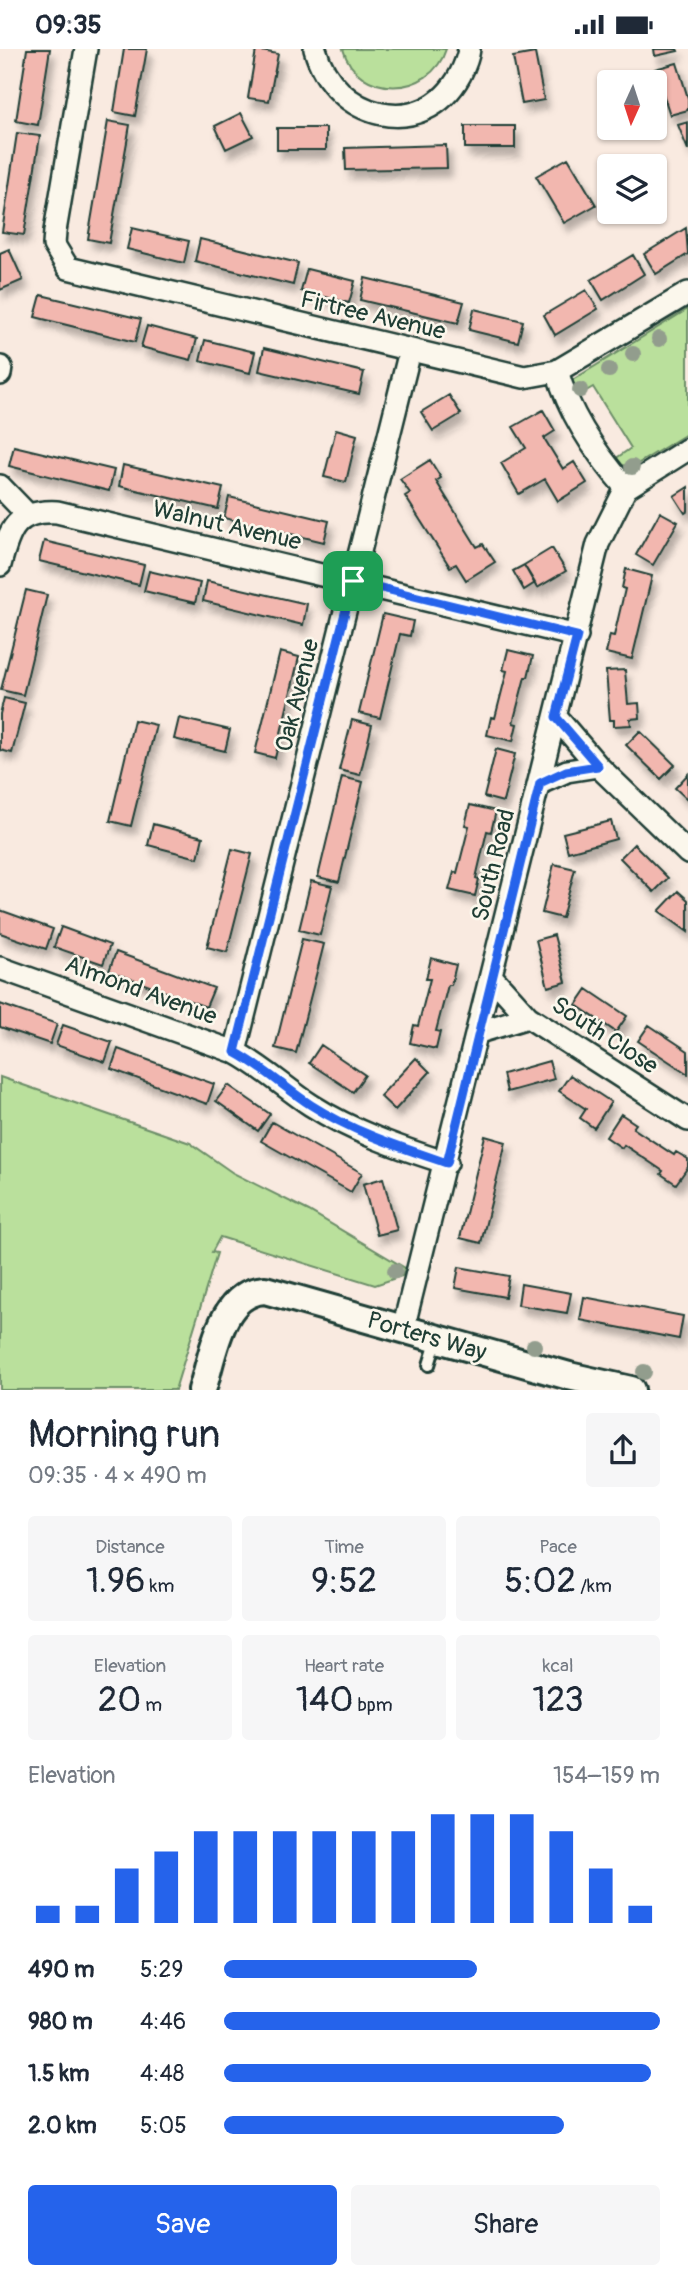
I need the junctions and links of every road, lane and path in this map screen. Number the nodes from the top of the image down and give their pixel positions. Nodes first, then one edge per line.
1 (86, 49) edge
2 (316, 49) edge
3 (469, 49) edge
4 (688, 293) edge
5 (410, 351) junction
6 (557, 372) junction
7 (688, 449) edge
8 (0, 486) edge
9 (626, 488) junction
10 (28, 515) junction
11 (0, 565) edge
12 (353, 581) junction
13 (577, 636) junction
14 (556, 717) junction
15 (598, 766) junction
16 (540, 783) junction
17 (688, 853) edge
18 (0, 968) edge
19 (492, 977) junction
20 (528, 1017) junction
21 (479, 1032) junction
22 (235, 1052) junction
23 (688, 1120) edge
24 (447, 1163) junction
25 (403, 1329) junction
26 (437, 1339) junction
27 (429, 1365) dead end
28 (567, 1383) edge
29 (202, 1390) edge
30 (631, 1390) edge

1 - 5 street, Firtree Avenue
2 - 3 street
4 - 6 street, Firtree Avenue
5 - 6 street, Firtree Avenue
5 - 12 street, Oak Avenue
6 - 9 street
7 - 9 street
8 - 10 street
9 - 13 street, South Road
10 - 11 street
10 - 12 street, Walnut Avenue
12 - 13 street, Walnut Avenue
12 - 22 street, Oak Avenue
13 - 14 street, South Road
14 - 15 street
14 - 16 street, South Road
15 - 16 street
15 - 17 street
16 - 19 street, South Road
18 - 22 street, Almond Avenue
19 - 20 street, South Close
19 - 21 street, South Road
20 - 21 street, South Close
20 - 23 street, South Close
21 - 24 street, South Road
22 - 24 street, Almond Avenue
24 - 25 street, South Road
25 - 26 street, Porters Way
25 - 29 street, Porters Way
26 - 27 lane
26 - 28 street, Porters Way
28 - 30 street, Porters Way

